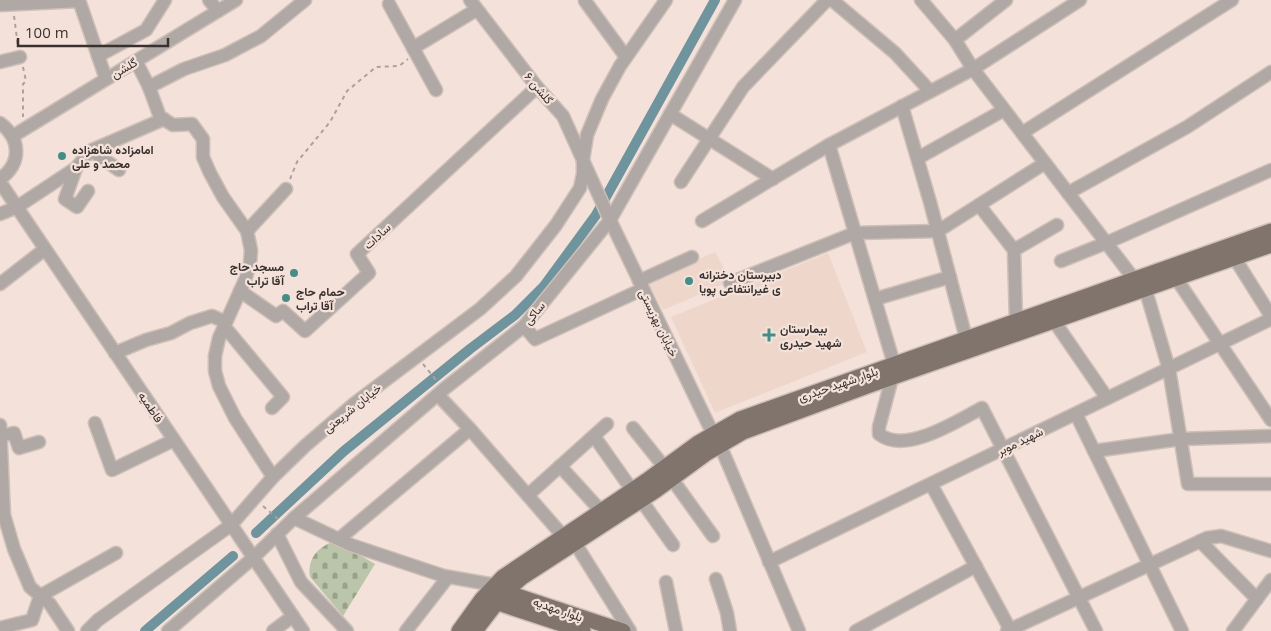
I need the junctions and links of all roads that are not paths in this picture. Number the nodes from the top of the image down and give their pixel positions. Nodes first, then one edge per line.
1 (79, 0) edge
2 (165, 0) edge
3 (208, 0) edge
4 (236, 0) edge
5 (305, 0) edge
6 (586, 0) edge
7 (666, 0) edge
8 (735, 0) edge
9 (827, 0) edge
10 (832, 0) edge
11 (923, 0) edge
12 (1006, 0) edge
13 (1080, 0) edge
14 (1232, 0) edge
15 (26, 2) edge
16 (389, 4) dead end
17 (0, 5) edge
18 (473, 5) edge
19 (218, 11) junction
20 (955, 40) junction
21 (414, 50) junction
22 (98, 56) junction
23 (20, 57) dead end
24 (626, 57) junction
25 (136, 61) junction
26 (0, 62) edge
27 (973, 69) junction
28 (1271, 72) edge
29 (106, 79) junction
30 (149, 87) junction
31 (536, 87) junction
32 (436, 90) dead end
33 (930, 91) junction
34 (902, 106) junction
35 (1004, 110) junction
36 (670, 114) junction
37 (164, 120) junction
38 (0, 123) edge
39 (1022, 133) junction
40 (13, 136) junction
41 (709, 139) junction
42 (829, 145) junction
43 (92, 150) junction
44 (918, 158) junction
45 (583, 160) junction
46 (1045, 163) junction
47 (76, 168) junction
48 (119, 170) dead end
49 (1271, 170) edge
50 (773, 179) junction
51 (0, 181) edge
52 (681, 182) dead end
53 (594, 184) joint
54 (286, 189) road end
55 (88, 191) dead end
56 (1068, 193) junction
57 (979, 205) junction
58 (17, 207) junction
59 (0, 214) edge
60 (608, 216) junction
61 (702, 221) dead end
62 (1057, 225) dead end
63 (248, 231) junction
64 (938, 231) junction
65 (1271, 231) edge
66 (855, 232) junction
67 (1106, 243) junction
68 (1271, 245) edge
69 (45, 249) junction
70 (1014, 250) junction
71 (692, 256) dead end
72 (1234, 257) junction
73 (1061, 261) dead end
74 (950, 276) junction
75 (1176, 278) junction
76 (730, 283) dead end
77 (0, 284) edge
78 (641, 285) junction
79 (1139, 286) junction
80 (240, 291) junction
81 (875, 299) junction
82 (1271, 318) edge
83 (1054, 320) junction
84 (1016, 321) junction
85 (225, 324) junction
86 (524, 326) junction
87 (966, 338) junction
88 (1220, 344) junction
89 (115, 353) junction
90 (1169, 369) junction
91 (893, 371) junction
92 (439, 390) junction
93 (1107, 398) junction
94 (272, 408) dead end
95 (1076, 414) junction
96 (1271, 420) edge
97 (95, 423) dead end
98 (607, 424) dead end
99 (0, 425) edge
100 (470, 428) junction
101 (633, 428) dead end
102 (0, 436) edge
103 (594, 436) junction
104 (1271, 436) edge
105 (1181, 439) junction
106 (174, 440) junction
107 (716, 440) junction
108 (39, 442) dead end
109 (1002, 450) junction
110 (1094, 451) junction
111 (560, 466) junction
112 (668, 473) junction
113 (273, 478) junction
114 (931, 484) junction
115 (1271, 484) edge
116 (528, 495) junction
117 (637, 495) junction
118 (600, 511) junction
119 (294, 518) junction
120 (231, 525) junction
121 (277, 534) junction
122 (713, 536) dead end
123 (339, 539) junction
124 (569, 539) junction
125 (1200, 541) junction
126 (672, 545) dead end
127 (1271, 552) edge
128 (116, 553) dead end
129 (253, 558) junction
130 (769, 562) junction
131 (976, 566) junction
132 (1150, 566) junction
133 (448, 576) junction
134 (716, 579) dead end
135 (1271, 580) edge
136 (666, 582) dead end
137 (495, 594) junction
138 (40, 596) junction
139 (1079, 598) junction
140 (1257, 599) junction
141 (293, 616) junction
142 (101, 625) edge
143 (0, 628) edge
144 (1009, 630) edge
145 (68, 631) edge
146 (87, 631) edge
147 (168, 631) edge
148 (273, 631) edge
149 (303, 631) edge
150 (347, 631) edge
151 (406, 631) edge
152 (459, 631) edge
153 (475, 631) edge
154 (583, 631) edge
155 (623, 631) edge
156 (630, 631) edge
157 (676, 631) edge
158 (730, 631) edge
159 (799, 631) edge
160 (856, 631) edge
161 (1096, 631) edge
162 (1182, 631) edge
163 (1233, 631) edge

1 - 15 street
1 - 22 street
2 - 22 street
3 - 19 street
4 - 19 street, گلشن
5 - 30 street
6 - 24 street
7 - 24 street, خیابان شریعتی
8 - 36 street, ساکی
9 - 41 street
10 - 33 street
11 - 20 street
12 - 20 street
13 - 27 street
14 - 39 street
15 - 17 street
16 - 21 street
18 - 21 street
18 - 31 street, گلشن ۶
19 - 25 street, گلشن
20 - 27 street
21 - 32 street
22 - 29 street
23 - 26 street
24 - 45 street, خیابان شریعتی
25 - 29 street, گلشن
25 - 30 street
27 - 33 street
27 - 35 street
28 - 56 street
29 - 40 street, گلشن
30 - 37 street
31 - 45 street, گلشن ۶
31 - 80 street, سادات
33 - 34 street
34 - 42 street
34 - 44 street
35 - 39 street
35 - 44 street
36 - 41 street
36 - 60 street, ساکی
37 - 43 street
37 - 63 street
38 - 40 street
39 - 46 street
40 - 51 street
41 - 50 street
41 - 52 street
42 - 50 street
42 - 66 street
43 - 47 street
43 - 48 street
44 - 64 street
45 - 53 street, گلشن ۶
45 - 113 street, خیابان شریعتی
46 - 56 street
46 - 57 street
47 - 55 street
47 - 58 street
49 - 67 street
50 - 61 street
51 - 58 street, فاطمیه
53 - 60 street, خیابان بهزیستی
54 - 63 street
56 - 67 street
57 - 64 street
57 - 70 street
58 - 59 street
58 - 69 street, فاطمیه
60 - 78 street, خیابان بهزیستی
60 - 86 street, ساکی
62 - 70 street
63 - 80 street
64 - 66 street
64 - 74 street
65 - 79 main road, بلوار شهید حیدری
66 - 76 street
66 - 81 street
67 - 73 street
67 - 79 street
68 - 72 main road, بلوار شهید حیدری
69 - 77 street
69 - 89 street, فاطمیه
70 - 84 street
71 - 78 street
72 - 75 main road, بلوار شهید حیدری
72 - 82 street
74 - 81 street
74 - 87 street
75 - 79 main road, بلوار شهید حیدری
75 - 88 street
78 - 86 street
78 - 107 street, خیابان بهزیستی
79 - 83 main road, بلوار شهید حیدری
79 - 84 main road, بلوار شهید حیدری
79 - 90 street
80 - 85 street
81 - 91 street
82 - 88 street, شهید موبر
83 - 91 main road, بلوار شهید حیدری
83 - 93 street
84 - 87 main road, بلوار شهید حیدری
85 - 89 street
85 - 94 street
85 - 113 street
86 - 92 street, ساکی
87 - 91 main road, بلوار شهید حیدری
88 - 90 street, شهید موبر
88 - 96 street
89 - 106 street, فاطمیه
90 - 93 street, شهید موبر
90 - 105 street
91 - 107 main road, بلوار شهید حیدری
91 - 109 street
92 - 100 street
92 - 119 street, ساکی
93 - 95 street, شهید موبر
95 - 109 street, شهید موبر
95 - 110 street
97 - 106 street
98 - 103 street
99 - 102 street
100 - 116 street
100 - 123 street
101 - 112 street
102 - 108 street
102 - 138 street
103 - 111 street
103 - 117 street
104 - 105 street
105 - 110 street
105 - 115 street
106 - 120 street, فاطمیه
107 - 112 main road, بلوار شهید حیدری
107 - 130 street, خیابان بهزیستی
109 - 114 street, شهید موبر
109 - 139 street
110 - 132 street
111 - 116 street
111 - 118 street
112 - 117 main road, بلوار شهید حیدری
112 - 122 street
113 - 120 street, خیابان شریعتی
114 - 130 street, شهید موبر
114 - 131 street
116 - 124 street
117 - 118 main road, بلوار شهید حیدری
117 - 124 main road, بلوار شهید حیدری
117 - 126 street
118 - 124 main road, بلوار شهید حیدری
119 - 121 street, ساکی
119 - 123 street
120 - 129 street, فاطمیه
120 - 142 street, خیابان شریعتی
121 - 129 street, ساکی
121 - 150 street
123 - 133 street
124 - 137 main road, بلوار شهید حیدری
124 - 156 street
125 - 127 street
125 - 132 street
125 - 140 street
128 - 138 street
129 - 141 street, فاطمیه
129 - 147 street, ساکی
130 - 159 street, خیابان بهزیستی
131 - 144 street
131 - 160 street
132 - 139 street
132 - 162 street
133 - 137 street
133 - 151 street
134 - 158 street
135 - 140 street
136 - 157 street
137 - 152 main road, بلوار شهید حیدری
137 - 153 main road, بلوار شهید حیدری
137 - 154 main road, بلوار مهدیه
137 - 155 main road, بلوار مهدیه
138 - 143 street
138 - 145 street
139 - 144 street
139 - 161 street
140 - 163 street
141 - 148 street
141 - 149 street, فاطمیه
142 - 146 street, خیابان شریعتی

